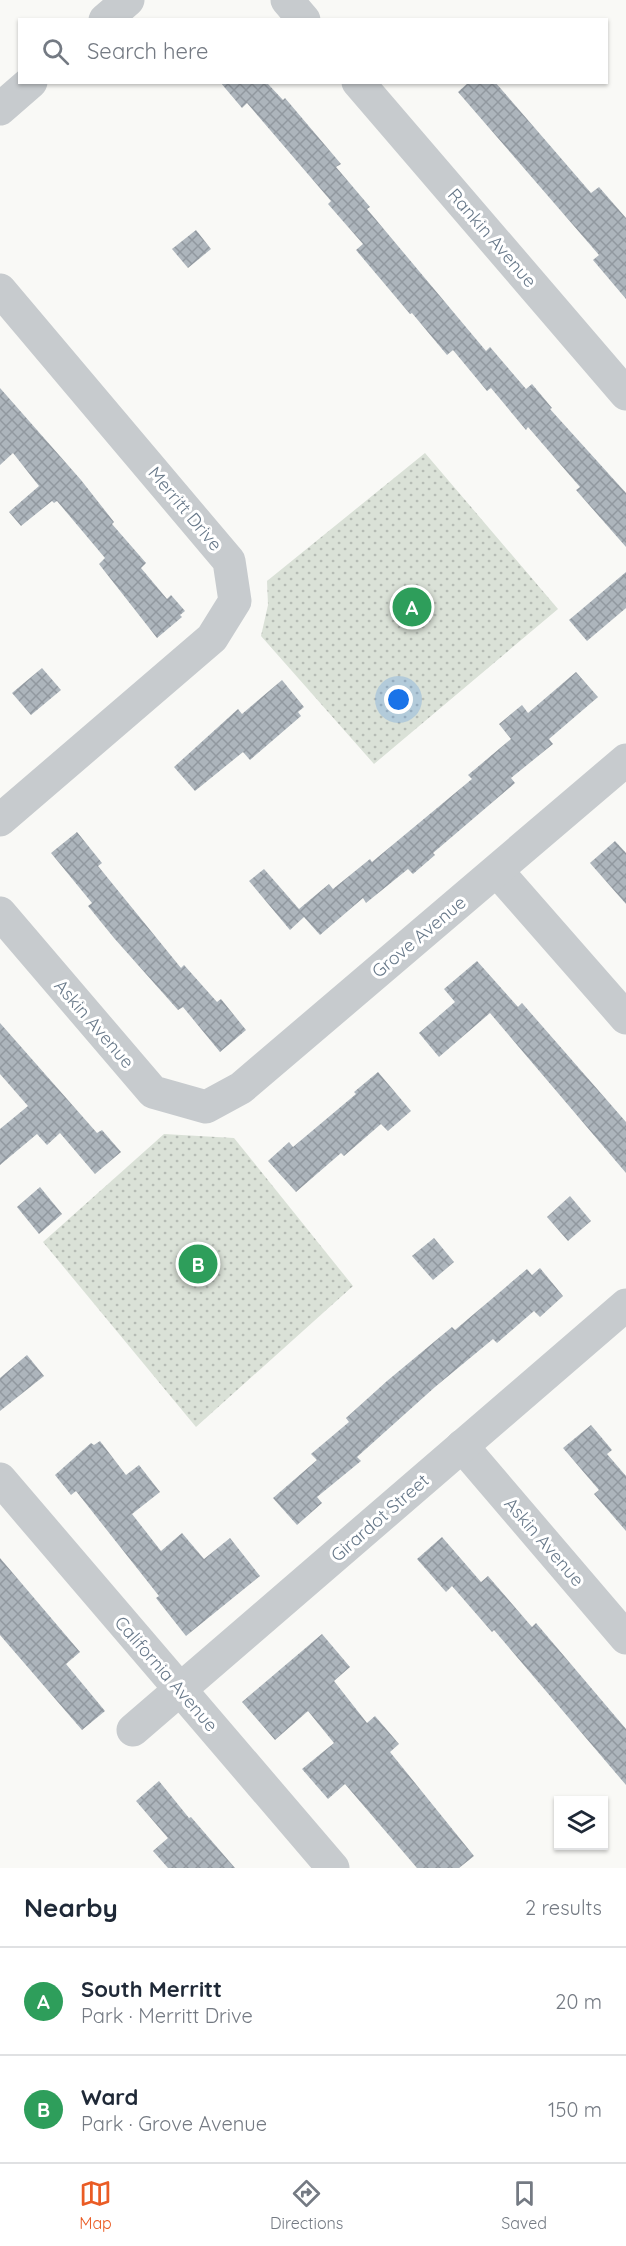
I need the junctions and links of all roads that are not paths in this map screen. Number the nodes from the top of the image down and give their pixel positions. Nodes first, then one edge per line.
1 (128, 0) edge
2 (287, 0) edge
3 (107, 18) edge
4 (301, 18) edge
5 (29, 84) edge
6 (360, 84) edge
7 (0, 109) edge
8 (0, 290) edge
9 (626, 394) edge
10 (626, 760) edge
11 (0, 820) edge
12 (497, 871) junction
13 (0, 914) edge
14 (626, 1018) edge
15 (206, 1107) joint
16 (626, 1305) edge
17 (462, 1446) junction
18 (0, 1479) edge
19 (626, 1638) edge
20 (180, 1689) junction
21 (133, 1730) dead end
22 (333, 1868) edge

1 - 3 street
2 - 4 street
5 - 7 street
6 - 9 street, Rankin Avenue
8 - 11 street, Merritt Drive
10 - 12 street, Grove Avenue
12 - 14 street
12 - 15 street, Grove Avenue
13 - 15 street, Askin Avenue
16 - 17 street, Girardot Street
17 - 19 street, Askin Avenue
17 - 20 street, Girardot Street
18 - 20 street, California Avenue
20 - 21 street, Girardot Street
20 - 22 street, California Avenue

